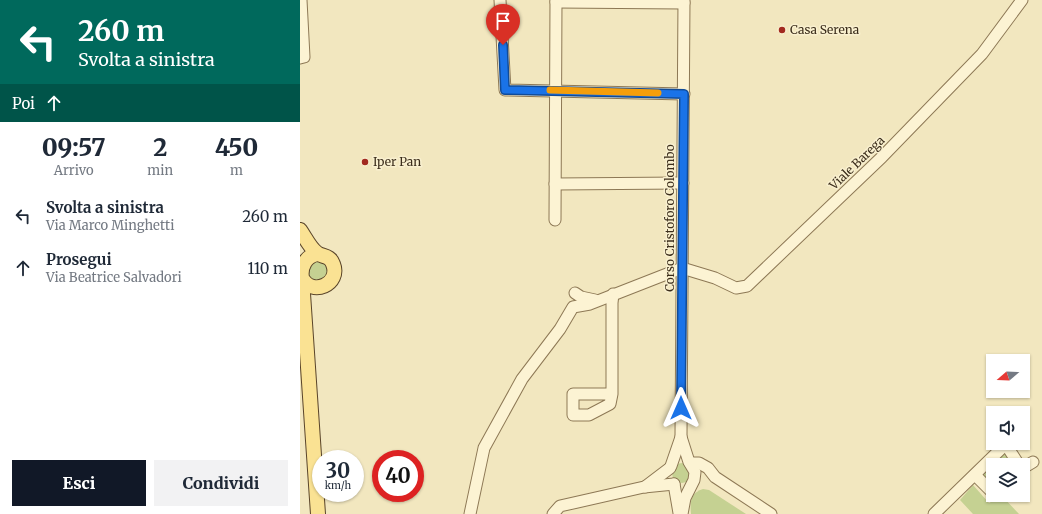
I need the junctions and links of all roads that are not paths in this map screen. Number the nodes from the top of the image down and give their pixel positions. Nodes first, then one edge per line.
1 (301, 0) edge
2 (500, 0) edge
3 (1022, 0) edge
4 (556, 1) edge
5 (684, 2) edge
6 (300, 58) edge
7 (555, 90) junction
8 (684, 94) junction
9 (683, 183) junction
10 (555, 184) junction
11 (555, 220) dead end
12 (300, 227) edge
13 (300, 230) edge
14 (317, 254) junction
15 (682, 268) junction
16 (302, 273) junction
17 (316, 288) junction
18 (575, 293) dead end
19 (613, 294) junction
20 (595, 300) junction
21 (305, 305) junction
22 (612, 394) junction
23 (681, 437) junction
24 (1000, 450) edge
25 (690, 462) junction
26 (1033, 462) dead end
27 (1030, 464) edge
28 (670, 467) junction
29 (975, 475) junction
30 (715, 477) junction
31 (692, 482) junction
32 (674, 484) junction
33 (986, 486) edge
34 (644, 487) junction
35 (318, 514) edge
36 (470, 514) edge
37 (553, 514) edge
38 (679, 514) edge
39 (682, 514) edge
40 (771, 514) edge
41 (934, 514) edge

1 - 6 street
2 - 7 street
3 - 15 street, Viale Barega
4 - 5 street
4 - 7 street
5 - 8 street, Corso Cristoforo Colombo
7 - 8 street
7 - 10 street
8 - 9 street, Corso Cristoforo Colombo
9 - 10 street
9 - 15 street, Corso Cristoforo Colombo
10 - 11 street
12 - 13 main road
13 - 14 main road
13 - 16 main road
14 - 16 main road
14 - 17 main road
15 - 19 street
15 - 23 street, Corso Cristoforo Colombo
16 - 17 main road
16 - 21 main road
17 - 21 main road
18 - 20 street
19 - 20 street
19 - 22 street
20 - 36 street
21 - 35 main road
22 - 22 street
23 - 25 street, Corso Cristoforo Colombo
23 - 28 street, Corso Cristoforo Colombo
24 - 29 street
25 - 28 street
25 - 30 street
25 - 31 street, Corso Cristoforo Colombo
26 - 27 street
28 - 32 street
28 - 34 street
29 - 33 street
29 - 41 street
30 - 31 street
30 - 40 street
31 - 32 street
31 - 39 street
32 - 34 street
32 - 38 street
34 - 37 street

